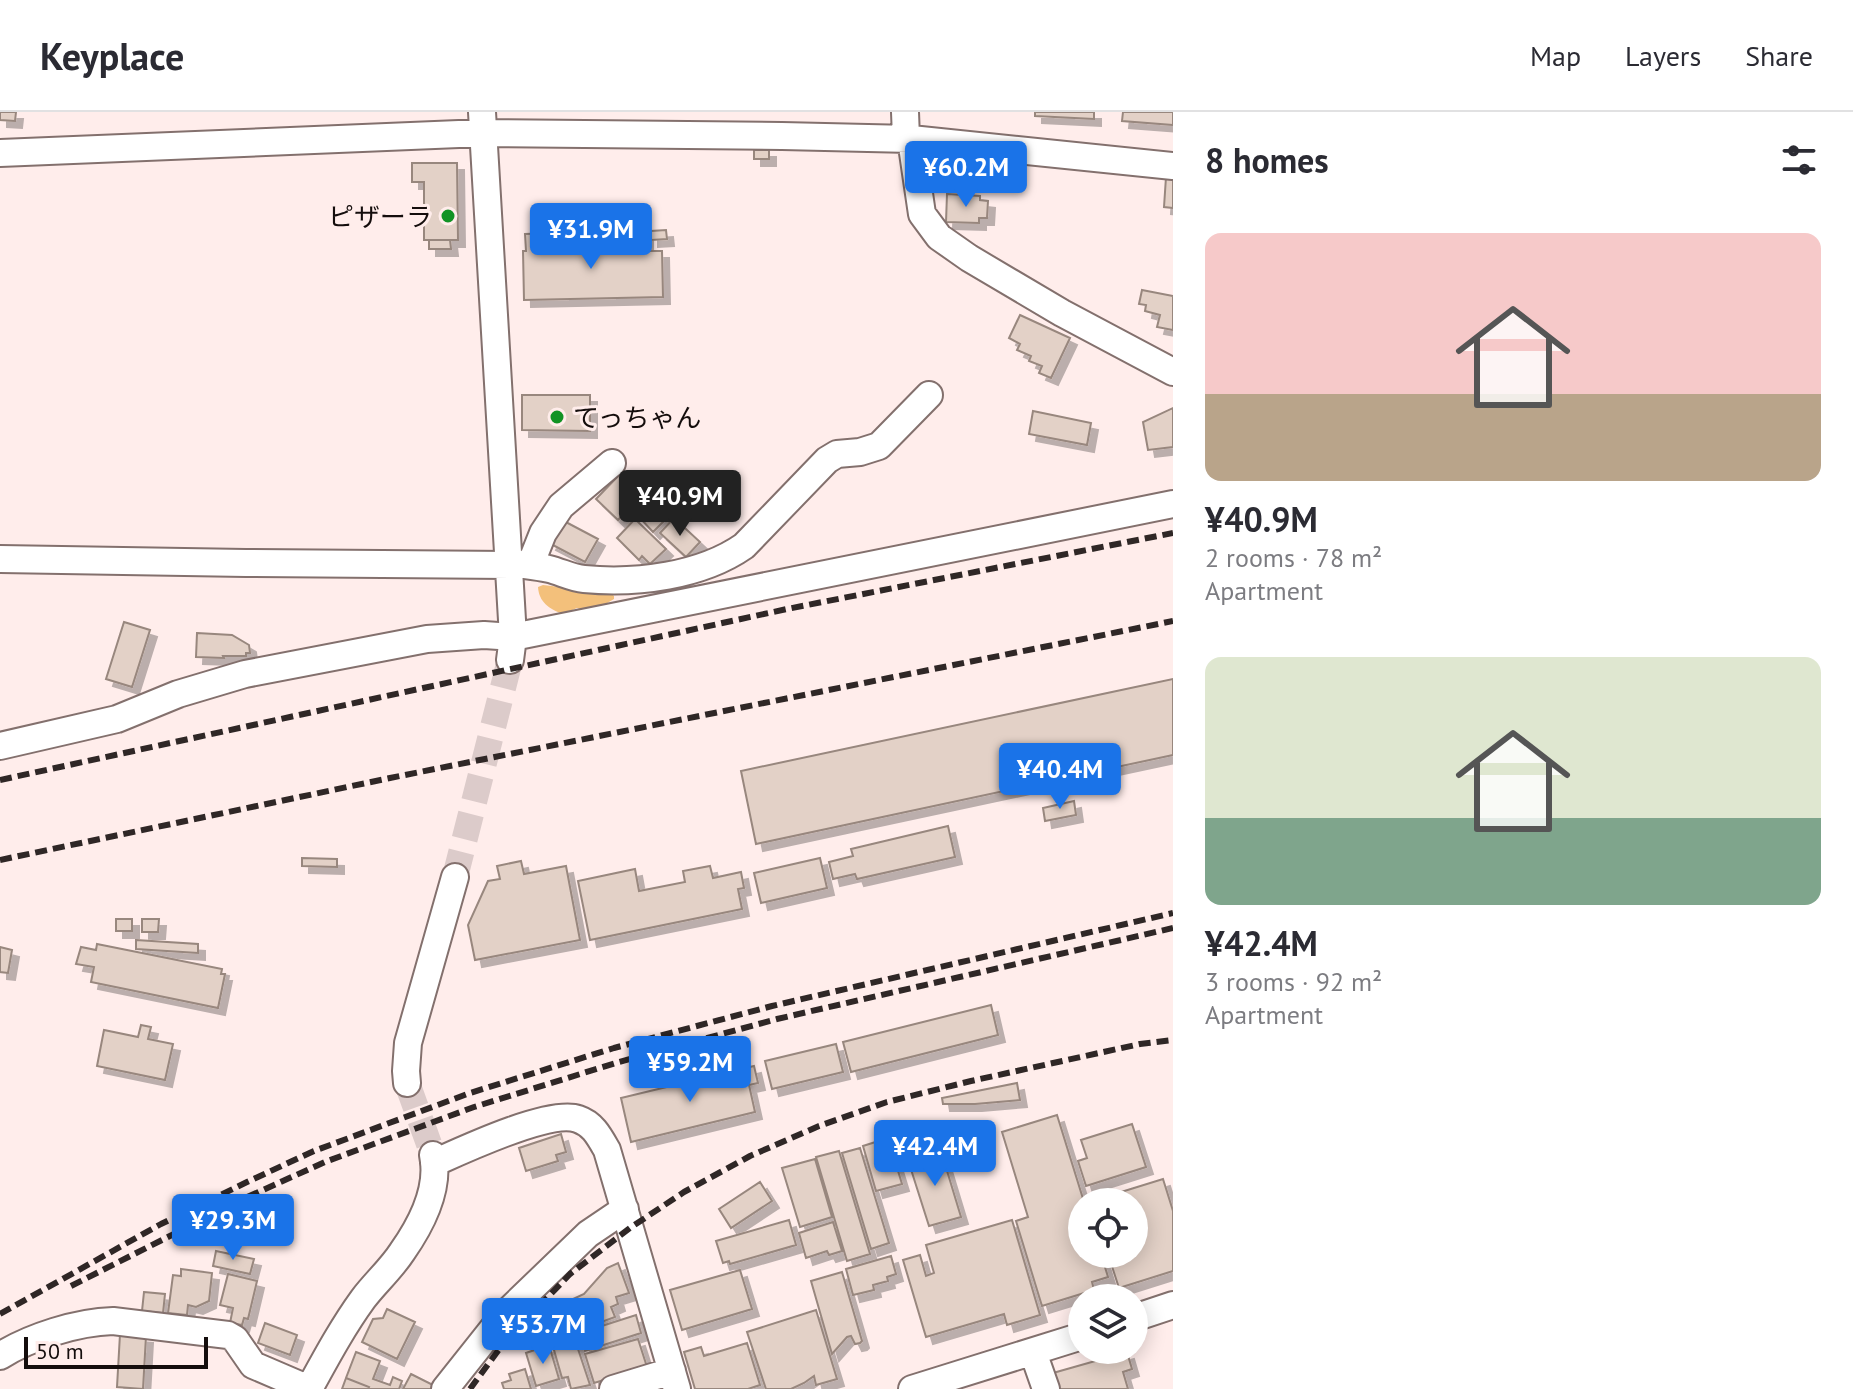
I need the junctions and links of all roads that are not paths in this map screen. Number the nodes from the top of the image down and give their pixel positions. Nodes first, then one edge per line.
1 (905, 112) edge
2 (483, 123) edge
3 (909, 139) junction
4 (0, 153) edge
5 (1173, 166) edge
6 (1173, 372) edge
7 (929, 395) dead end
8 (612, 463) dead end
9 (1173, 504) edge
10 (0, 559) edge
11 (517, 565) junction
12 (511, 649) junction
13 (0, 746) edge
14 (455, 877) tunnel mouth
15 (407, 1083) tunnel mouth
16 (625, 1209) junction
17 (1173, 1305) edge
18 (1148, 1313) edge
19 (1068, 1341) edge
20 (1033, 1352) junction
21 (0, 1356) edge
22 (674, 1380) edge
23 (309, 1389) edge
24 (445, 1389) edge
25 (613, 1389) edge
26 (912, 1389) edge
27 (1046, 1389) edge

1 - 3 street
2 - 3 street
2 - 4 street
2 - 11 street
3 - 5 street
3 - 6 street
7 - 11 street
8 - 11 street
9 - 12 street
10 - 11 street
11 - 12 street
12 - 13 street
14 - 15 street
16 - 22 street
16 - 23 street
16 - 24 street
17 - 18 street
19 - 20 street
20 - 26 street
20 - 27 street
21 - 23 street
22 - 25 street

